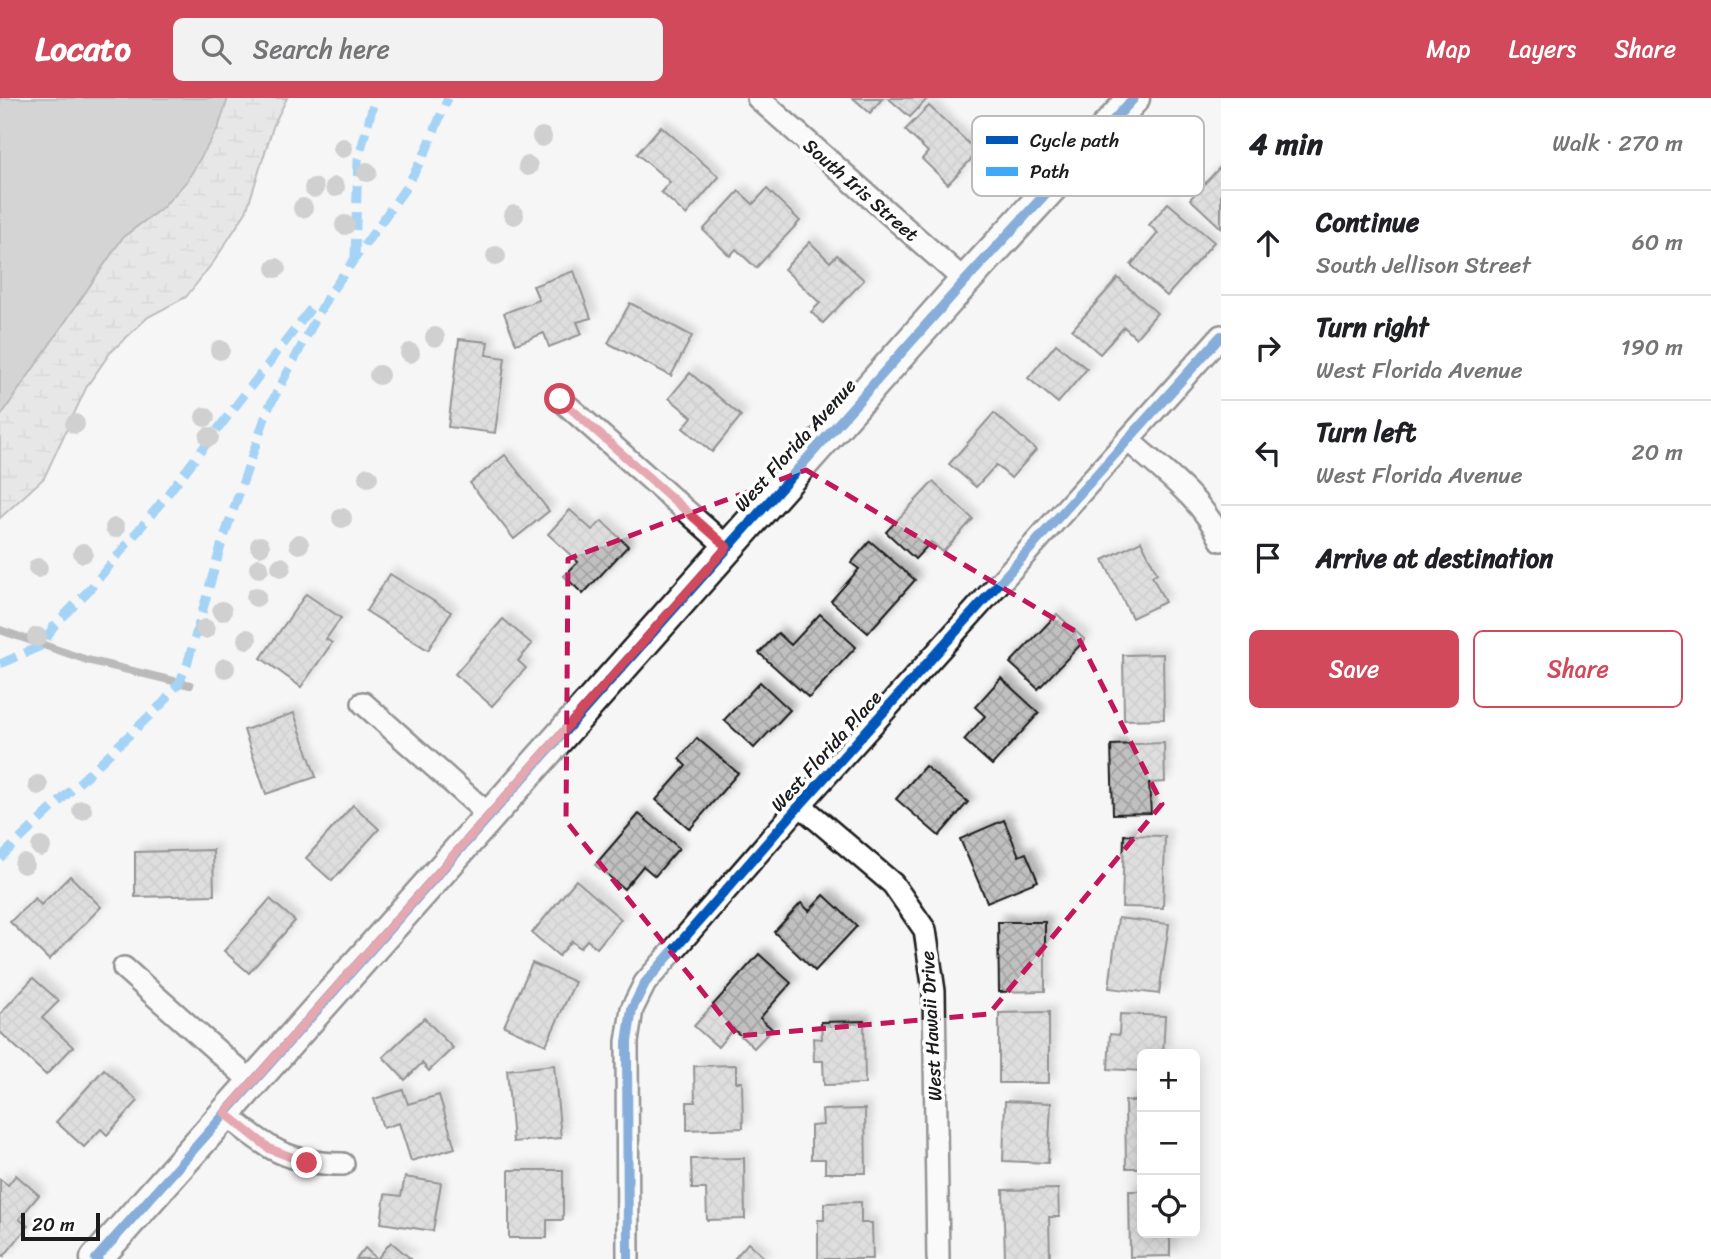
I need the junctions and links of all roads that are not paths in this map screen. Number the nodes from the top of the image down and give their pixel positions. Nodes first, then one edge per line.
1 (758, 98) edge
2 (1134, 98) edge
3 (1117, 116) edge
4 (1043, 196) edge
5 (965, 281) junction
6 (1221, 336) edge
7 (560, 399) dead end
8 (1128, 440) junction
9 (1221, 540) edge
10 (727, 547) junction
11 (363, 703) dead end
12 (800, 805) junction
13 (490, 816) junction
14 (124, 968) dead end
15 (252, 1082) junction
16 (225, 1113) junction
17 (343, 1164) dead end
18 (96, 1259) edge
19 (628, 1259) edge
20 (938, 1259) edge

1 - 5 street, South Iris Street
2 - 3 street, West Florida Avenue
4 - 5 street, West Florida Avenue
5 - 10 street, West Florida Avenue
6 - 8 street, West Florida Place
7 - 10 street
8 - 9 street
8 - 12 street, West Florida Place
10 - 13 street, West Florida Avenue
11 - 13 street
12 - 19 street, West Florida Place
12 - 20 street, West Hawaii Drive
13 - 15 street, West Florida Avenue
14 - 15 street
15 - 16 street, West Florida Avenue
16 - 17 street
16 - 18 street, West Florida Avenue

